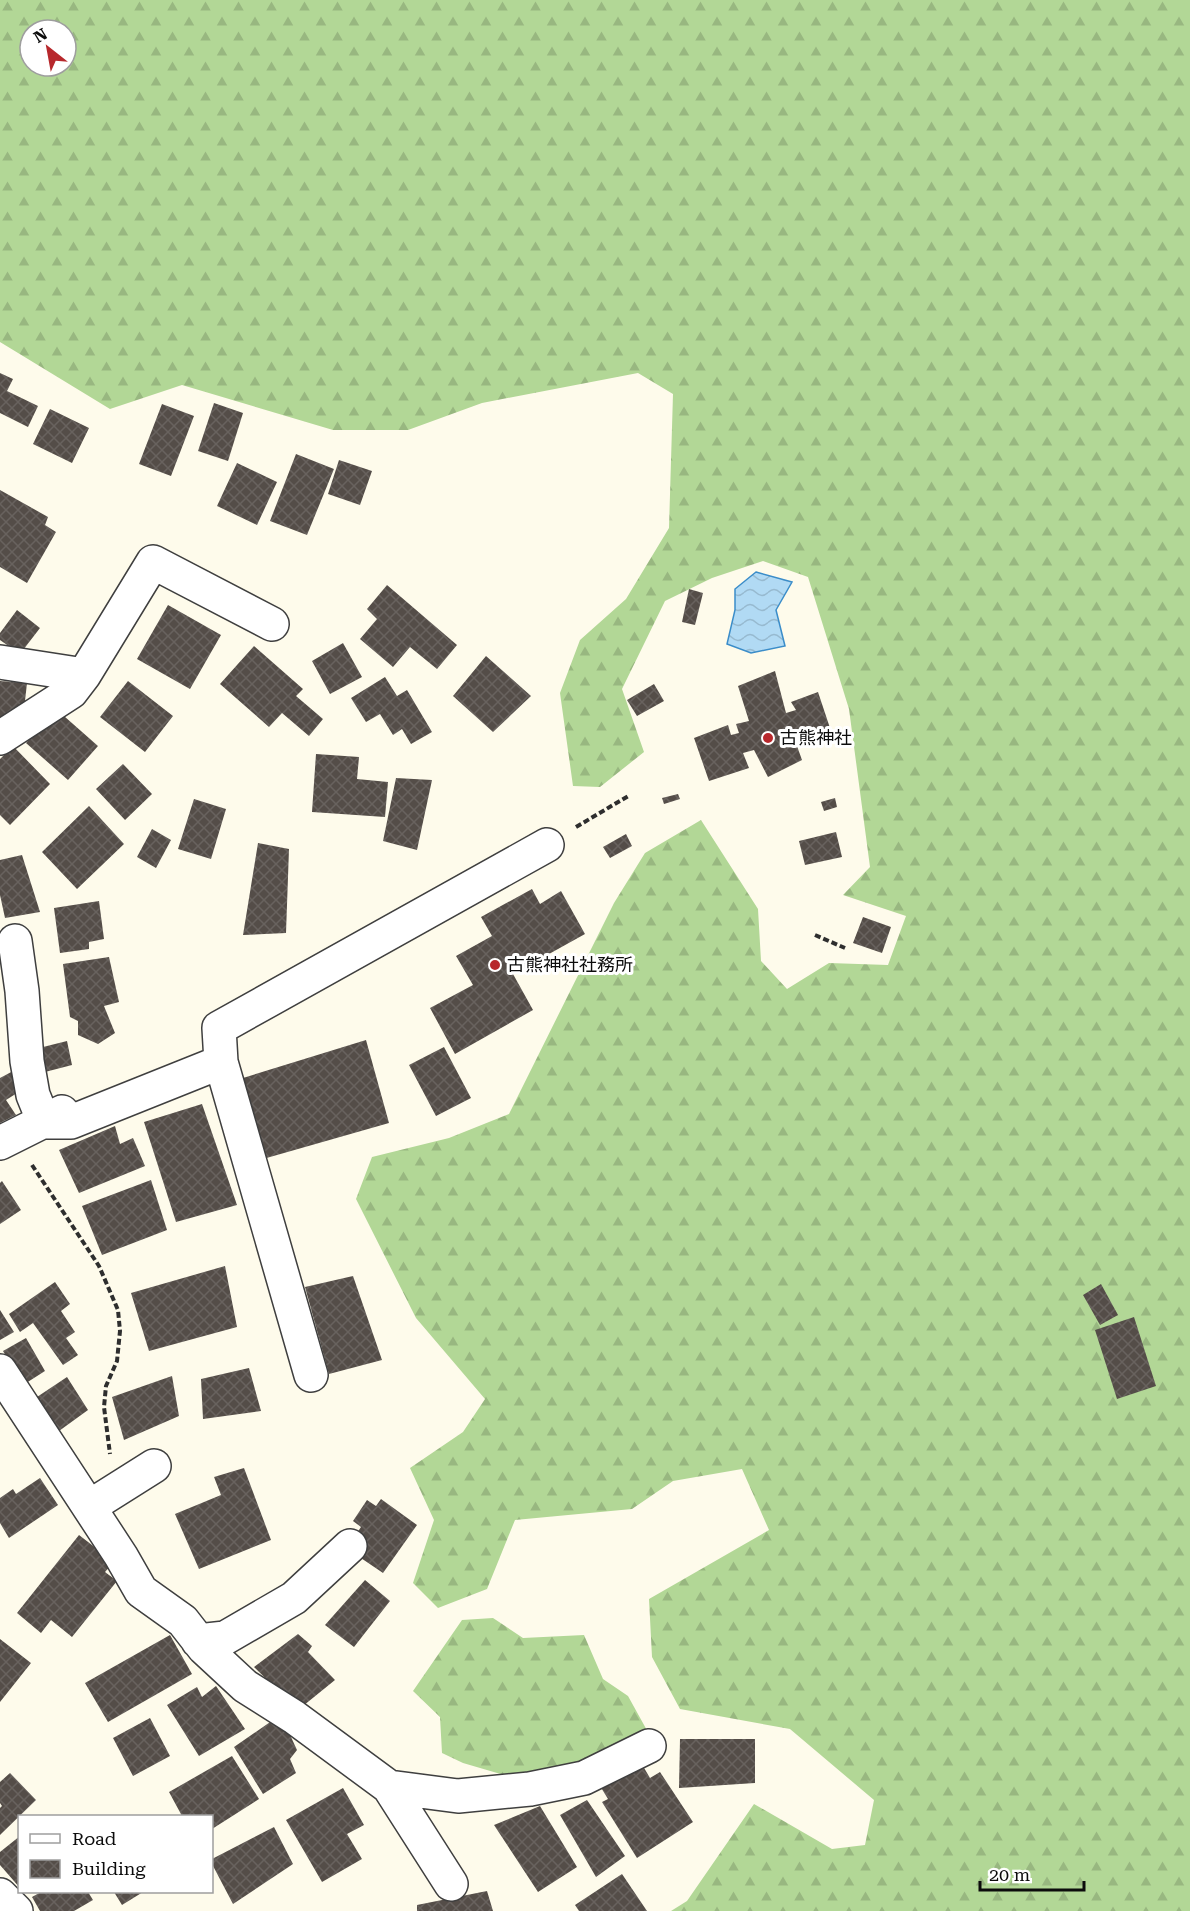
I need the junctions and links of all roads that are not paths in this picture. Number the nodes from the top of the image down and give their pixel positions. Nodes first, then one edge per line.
1 (272, 624) dead end
2 (0, 662) edge
3 (84, 675) junction
4 (0, 738) edge
5 (547, 844) road end
6 (15, 940) dead end
7 (221, 1062) junction
8 (87, 1098) dead end
9 (44, 1122) junction
10 (7, 1140) edge
11 (0, 1371) edge
12 (311, 1375) dead end
13 (154, 1466) dead end
14 (100, 1500) junction
15 (350, 1546) dead end
16 (198, 1641) junction
17 (649, 1746) dead end
18 (389, 1787) junction
19 (452, 1884) dead end
20 (0, 1895) edge
21 (16, 1911) edge

1 - 3 street
2 - 3 street
3 - 4 street
5 - 7 street
6 - 9 street
7 - 9 street
7 - 12 street
8 - 9 street
9 - 10 street
11 - 14 street
13 - 14 street
14 - 16 street
15 - 16 street
16 - 18 street
17 - 18 street
18 - 19 street
20 - 21 street

